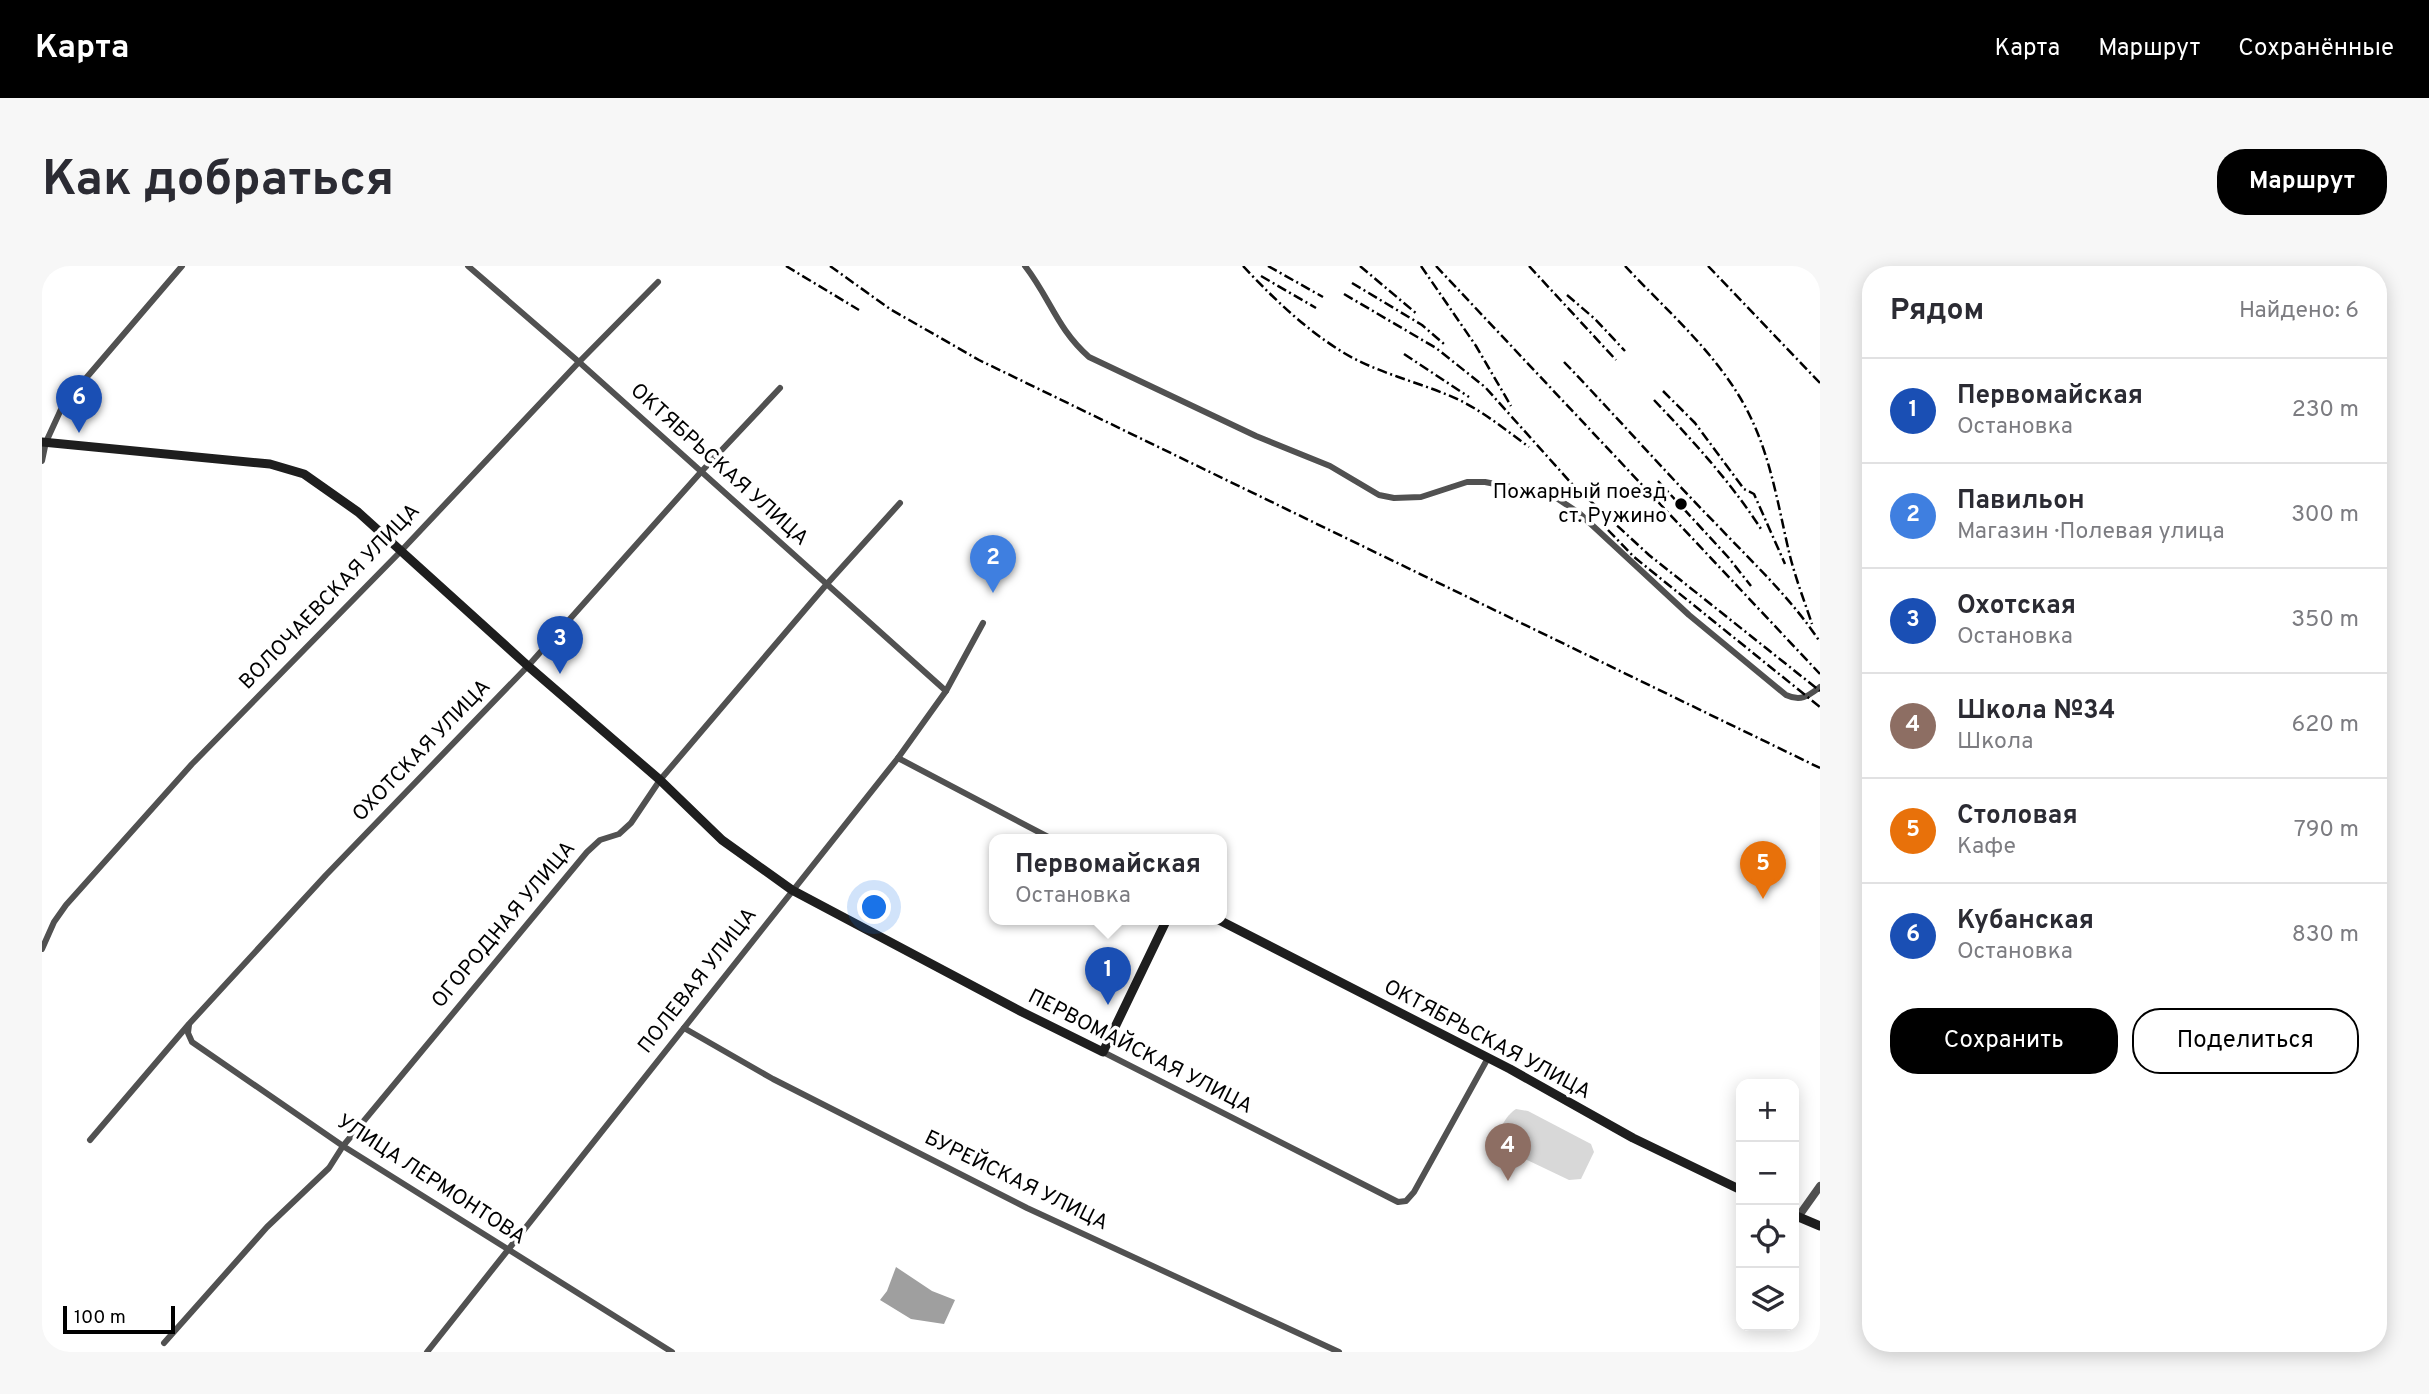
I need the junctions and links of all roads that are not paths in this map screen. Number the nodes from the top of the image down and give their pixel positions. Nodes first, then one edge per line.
1 (182, 266) edge
2 (468, 266) edge
3 (1026, 266) edge
4 (658, 282) dead end
5 (579, 362) junction
6 (780, 388) dead end
7 (44, 442) edge
8 (42, 461) edge
9 (701, 472) junction
10 (900, 503) dead end
11 (401, 551) junction
12 (826, 585) junction
13 (983, 623) dead end
14 (528, 666) junction
15 (1820, 687) edge
16 (946, 691) junction
17 (898, 758) junction
18 (660, 780) junction
19 (1042, 834) edge
20 (792, 890) junction
21 (1227, 924) edge
22 (1164, 925) edge
23 (42, 949) edge
24 (189, 1024) junction
25 (684, 1028) junction
26 (1103, 1052) junction
27 (1488, 1058) junction
28 (90, 1140) dead end
29 (343, 1146) junction
30 (1820, 1186) edge
31 (1736, 1188) edge
32 (1799, 1212) edge
33 (1799, 1217) edge
34 (1820, 1226) edge
35 (506, 1249) junction
36 (164, 1343) dead end
37 (427, 1352) edge
38 (671, 1352) edge
39 (1339, 1352) edge

1 - 7 street
2 - 5 street, ОКТЯБРЬСКАЯ УЛИЦА
3 - 15 street
4 - 5 street, ВОЛОЧАЕВСКАЯ УЛИЦА
5 - 9 street, ОКТЯБРЬСКАЯ УЛИЦА
5 - 11 street, ВОЛОЧАЕВСКАЯ УЛИЦА
6 - 9 street, ОХОТСКАЯ УЛИЦА
7 - 8 street
7 - 11 main road, ПЕРВОМАЙСКАЯ УЛИЦА
9 - 12 street, ОКТЯБРЬСКАЯ УЛИЦА
9 - 14 street, ОХОТСКАЯ УЛИЦА
10 - 12 street, ОГОРОДНАЯ УЛИЦА
11 - 14 main road, ПЕРВОМАЙСКАЯ УЛИЦА
11 - 23 street, ВОЛОЧАЕВСКАЯ УЛИЦА
12 - 16 street, ОКТЯБРЬСКАЯ УЛИЦА
12 - 18 street, ОГОРОДНАЯ УЛИЦА
13 - 16 street, ПОЛЕВАЯ УЛИЦА
14 - 18 main road, ПЕРВОМАЙСКАЯ УЛИЦА
14 - 24 street, ОХОТСКАЯ УЛИЦА
16 - 17 street, ПОЛЕВАЯ УЛИЦА
17 - 19 street
17 - 20 street, ПОЛЕВАЯ УЛИЦА
18 - 20 main road, ПЕРВОМАЙСКАЯ УЛИЦА
18 - 29 street, ОГОРОДНАЯ УЛИЦА
20 - 25 street, ПОЛЕВАЯ УЛИЦА
20 - 26 main road, ПЕРВОМАЙСКАЯ УЛИЦА
21 - 27 main road, ОКТЯБРЬСКАЯ УЛИЦА
22 - 26 main road
24 - 28 street, ОХОТСКАЯ УЛИЦА
24 - 29 street, УЛИЦА ЛЕРМОНТОВА
25 - 35 street, ПОЛЕВАЯ УЛИЦА
25 - 39 street, БУРЕЙСКАЯ УЛИЦА
26 - 27 street, ПЕРВОМАЙСКАЯ УЛИЦА
27 - 31 main road, ОКТЯБРЬСКАЯ УЛИЦА
29 - 35 street, УЛИЦА ЛЕРМОНТОВА
29 - 36 street, ОГОРОДНАЯ УЛИЦА
30 - 32 street
33 - 34 main road
35 - 37 street, ПОЛЕВАЯ УЛИЦА
35 - 38 street, УЛИЦА ЛЕРМОНТОВА

